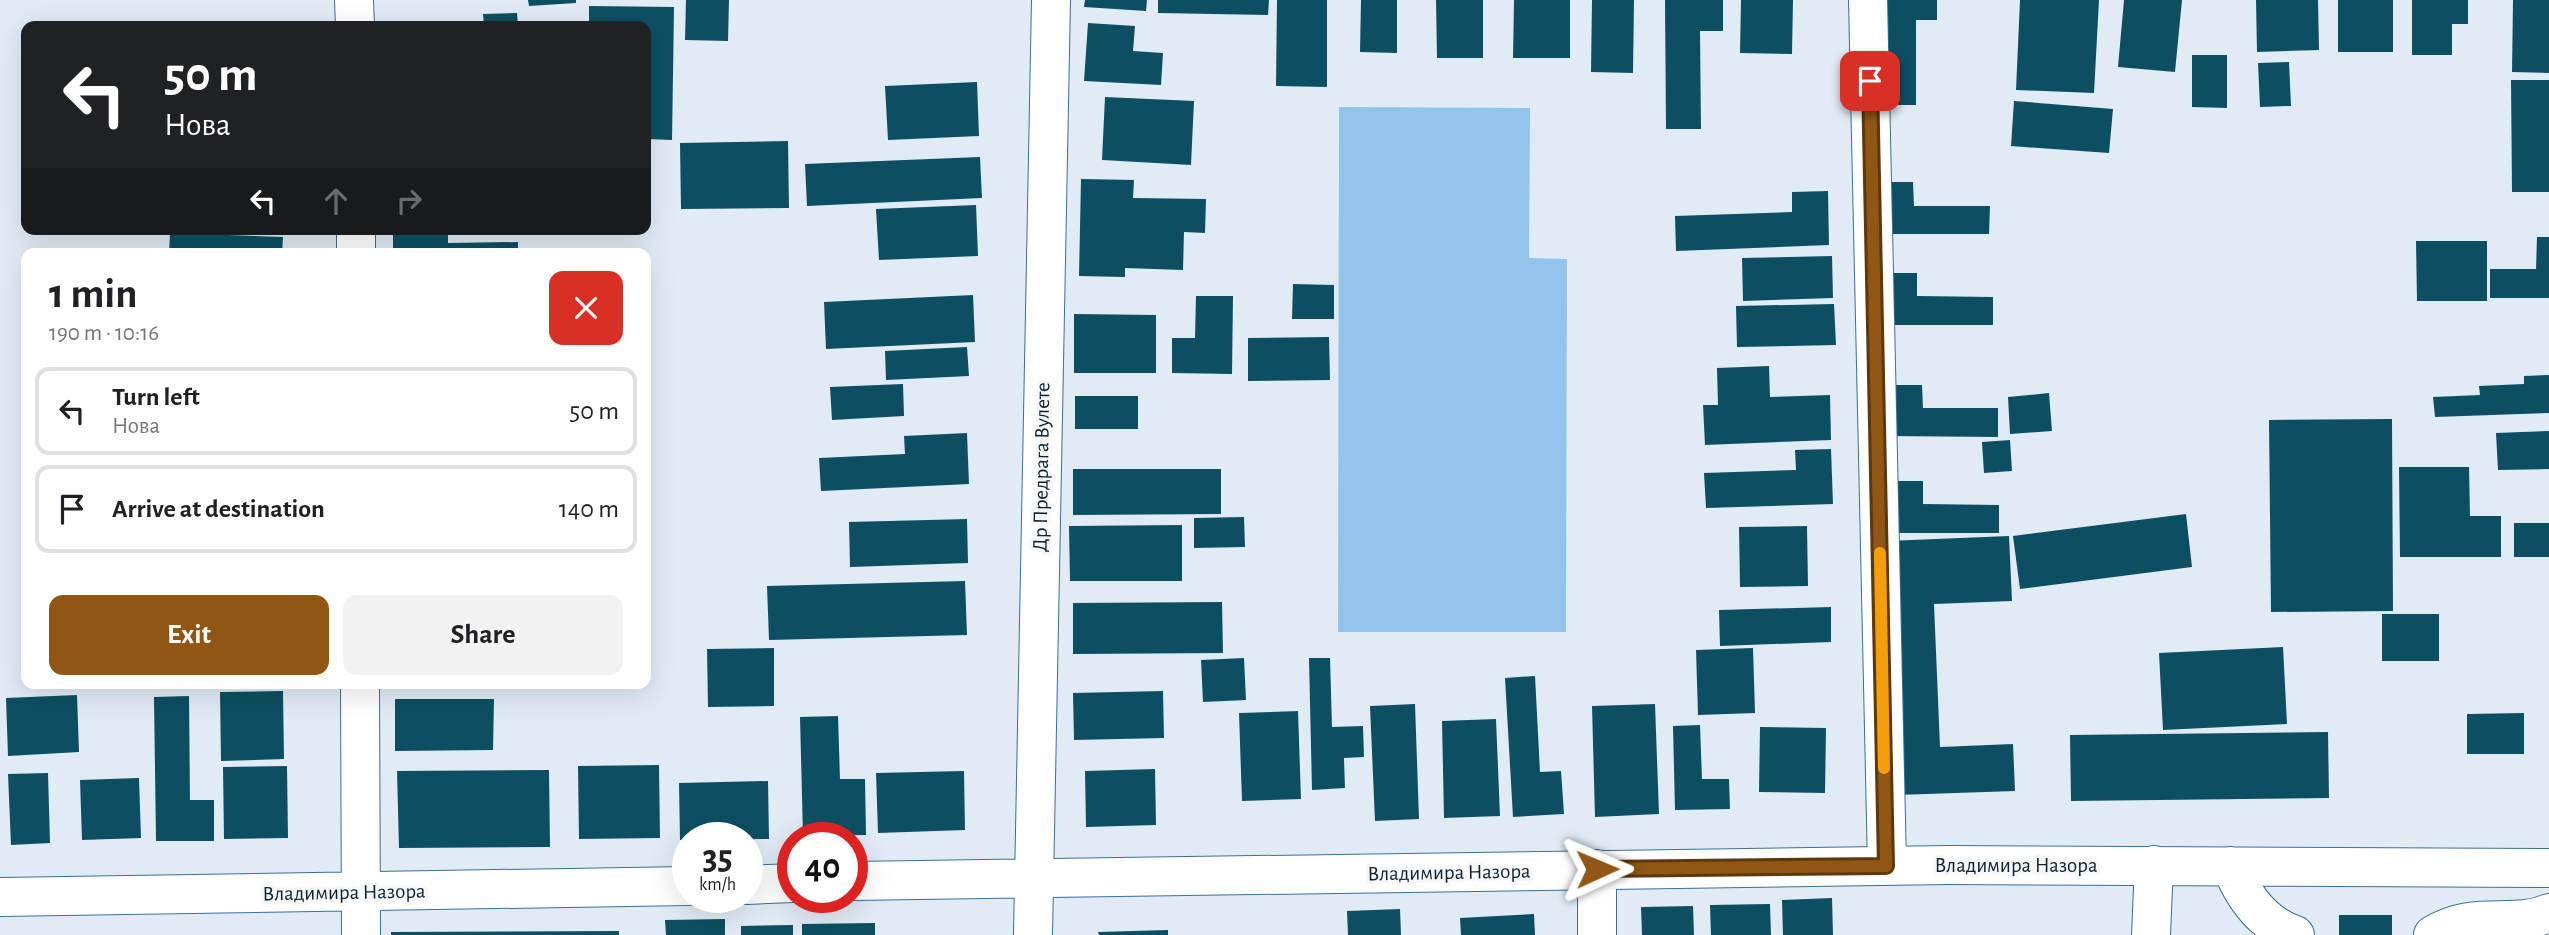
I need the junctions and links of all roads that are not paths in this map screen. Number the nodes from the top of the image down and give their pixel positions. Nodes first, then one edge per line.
1 (354, 0) edge
2 (1051, 0) edge
3 (1868, 0) edge
4 (355, 21) edge
5 (360, 689) edge
6 (2154, 865) junction
7 (1886, 866) junction
8 (2231, 866) junction
9 (2549, 868) edge
10 (1597, 869) junction
11 (1034, 880) junction
12 (868, 881) edge
13 (672, 886) edge
14 (362, 892) junction
15 (0, 897) edge
16 (2549, 913) edge
17 (361, 935) edge
18 (1033, 935) edge
19 (1597, 935) edge
20 (2151, 935) edge
21 (2295, 935) edge
22 (2433, 935) edge

1 - 4 street
2 - 11 street, Др Предрага Вулете
3 - 7 street
5 - 14 street
6 - 7 street, Владимира Назора
6 - 8 street, Владимира Назора
6 - 20 street
7 - 10 street, Владимира Назора
8 - 9 street, Владимира Назора
8 - 21 street
10 - 11 street, Владимира Назора
10 - 19 street
11 - 12 street, Владимира Назора
11 - 18 street, Др Предрага Вулете
13 - 14 street, Владимира Назора
14 - 15 street, Владимира Назора
14 - 17 street
16 - 22 street

